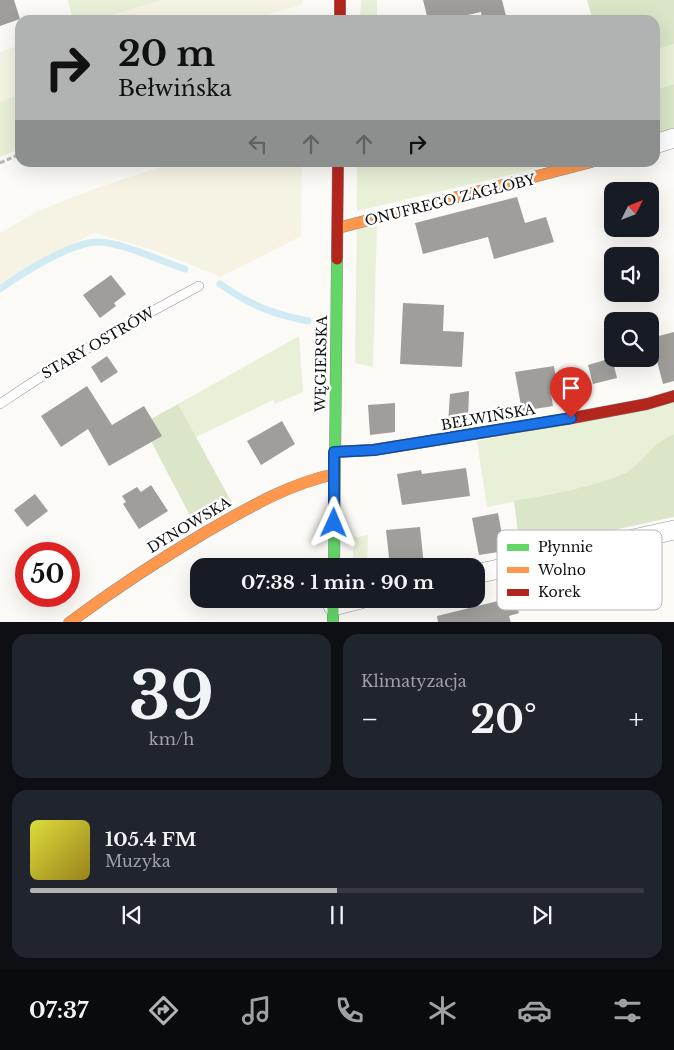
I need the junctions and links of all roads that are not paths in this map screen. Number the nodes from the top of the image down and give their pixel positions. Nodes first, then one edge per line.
1 (340, 0) edge
2 (340, 15) edge
3 (674, 138) edge
4 (660, 142) edge
5 (338, 167) edge
6 (572, 167) edge
7 (338, 228) junction
8 (199, 286) dead end
9 (674, 396) edge
10 (0, 404) edge
11 (334, 452) junction
12 (335, 474) junction
13 (334, 558) edge
14 (69, 622) edge

1 - 2 street
3 - 4 street
5 - 7 street, WĘGIERSKA
6 - 7 street, ONUFREGO ZAGŁOBY
7 - 11 street, WĘGIERSKA
8 - 10 lane, STARY OSTRÓW
9 - 11 street, BEŁWIŃSKA
11 - 12 street, WĘGIERSKA
12 - 13 street, WĘGIERSKA
12 - 14 street, DYNOWSKA

